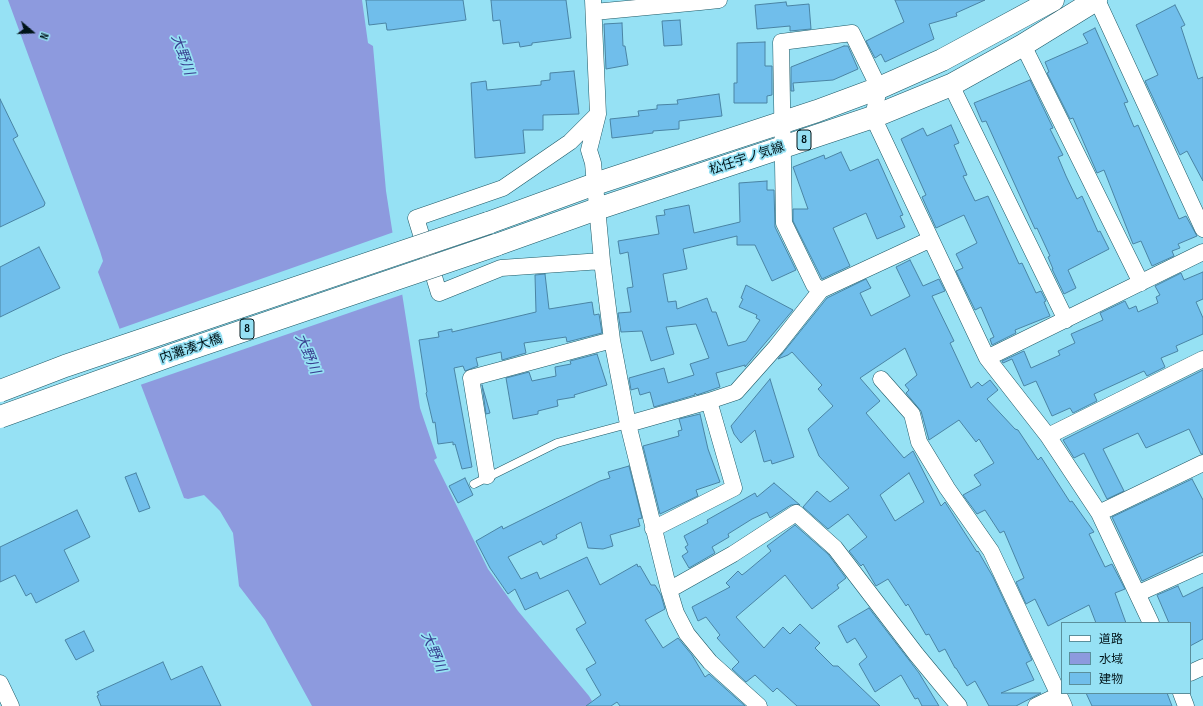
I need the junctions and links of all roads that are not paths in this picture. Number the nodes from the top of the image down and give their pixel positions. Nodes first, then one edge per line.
1 (718, 0) edge
2 (1053, 0) edge
3 (1096, 0) edge
4 (699, 1) edge
5 (594, 6) edge
6 (1022, 45) junction
7 (951, 85) junction
8 (879, 88) junction
9 (598, 114) junction
10 (872, 117) junction
11 (781, 122) junction
12 (570, 142) junction
13 (782, 147) junction
14 (589, 150) junction
15 (595, 184) junction
16 (597, 208) junction
17 (488, 223) joint
18 (1203, 229) edge
19 (929, 240) junction
20 (496, 245) joint
21 (1203, 252) edge
22 (602, 261) junction
23 (1141, 283) junction
24 (821, 290) junction
25 (1066, 320) junction
26 (612, 340) junction
27 (987, 358) junction
28 (1203, 359) edge
29 (881, 379) dead end
30 (0, 391) edge
31 (709, 401) junction
32 (0, 417) edge
33 (628, 424) junction
34 (1048, 436) junction
35 (1203, 463) edge
36 (481, 480) joint
37 (1099, 512) junction
38 (653, 529) junction
39 (1203, 564) edge
40 (668, 590) junction
41 (1139, 593) junction
42 (1151, 622) edge
43 (1203, 667) edge
44 (1191, 673) edge
45 (0, 683) edge
46 (1181, 694) edge
47 (1062, 700) edge
48 (11, 706) edge
49 (759, 706) edge
50 (959, 706) edge
51 (1036, 706) edge
52 (1186, 706) edge

1 - 4 street
2 - 8 main road, 松任宇ノ気線 / 8
3 - 6 main road, 松任宇ノ気線 / 8
3 - 18 street
4 - 5 street
5 - 9 street
6 - 7 main road, 松任宇ノ気線 / 8
6 - 23 street
7 - 10 main road, 松任宇ノ気線 / 8
7 - 25 street
8 - 10 street
8 - 11 main road, 松任宇ノ気線 / 8
8 - 11 street
9 - 12 street
9 - 14 street
10 - 13 main road, 松任宇ノ気線 / 8
10 - 19 street
11 - 13 street
11 - 15 main road, 松任宇ノ気線 / 8
12 - 14 street
12 - 22 street
13 - 16 main road, 松任宇ノ気線 / 8
13 - 24 street
14 - 15 street
15 - 16 street
15 - 17 main road, 松任宇ノ気線 / 8
16 - 20 main road, 松任宇ノ気線 / 8
16 - 22 street
17 - 30 main road, 内灘湊大橋 / 8, bridge
19 - 24 street
19 - 27 street
20 - 32 main road, 内灘湊大橋 / 8, bridge
21 - 23 street
22 - 26 street
23 - 25 street
24 - 31 street
25 - 27 street
26 - 33 street
26 - 36 street
27 - 34 street
28 - 34 street
29 - 47 street
31 - 33 street
31 - 38 street
33 - 36 lane
33 - 38 street
34 - 37 street
35 - 37 street
37 - 41 street
38 - 40 street
39 - 41 street
40 - 49 street
40 - 50 street
41 - 42 street
43 - 44 street
45 - 48 street
46 - 52 street
47 - 51 street

